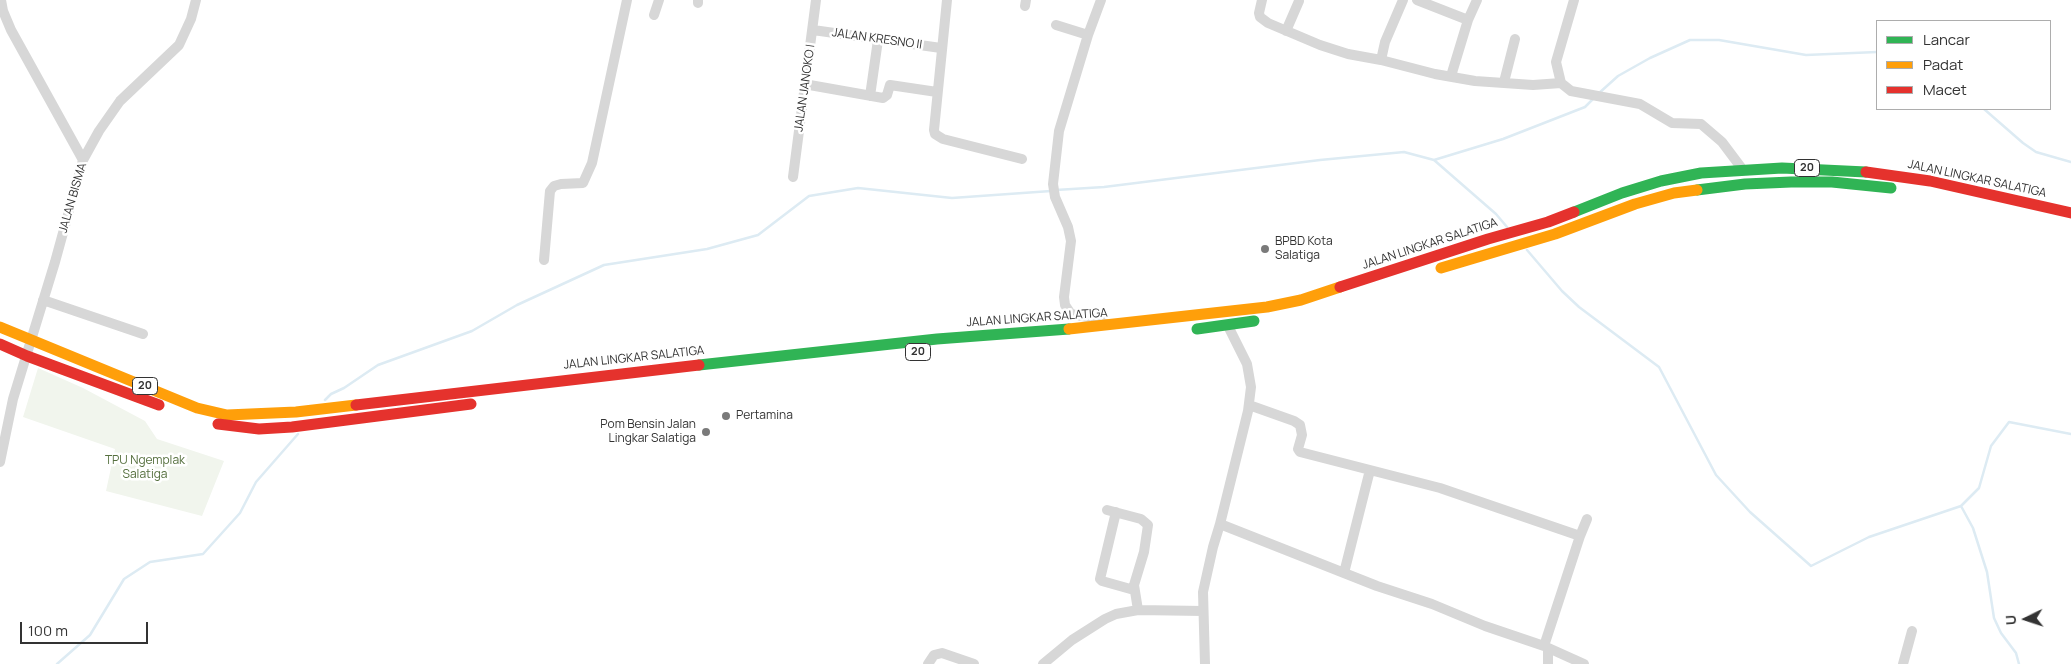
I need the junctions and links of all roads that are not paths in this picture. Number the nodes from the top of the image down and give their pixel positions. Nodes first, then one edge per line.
1 (1, 0) edge
2 (196, 0) edge
3 (627, 0) edge
4 (659, 0) edge
5 (816, 0) edge
6 (947, 0) edge
7 (1101, 0) edge
8 (1262, 0) edge
9 (1403, 0) edge
10 (1417, 0) edge
11 (1477, 0) edge
12 (1574, 0) edge
13 (1299, 1) edge
14 (654, 15) dead end
15 (1468, 20) junction
16 (1056, 24) dead end
17 (0, 28) edge
18 (11, 30) junction
19 (813, 30) junction
20 (1286, 31) junction
21 (1088, 35) junction
22 (1515, 39) dead end
23 (878, 40) junction
24 (941, 48) junction
25 (1380, 60) junction
26 (1451, 76) junction
27 (1504, 82) junction
28 (1561, 83) junction
29 (804, 84) junction
30 (937, 92) junction
31 (870, 96) junction
32 (1022, 159) dead end
33 (83, 160) junction
34 (1743, 169) junction
35 (793, 177) dead end
36 (1744, 184) junction
37 (1900, 189) dead end
38 (1950, 198) dead end
39 (2071, 214) edge
40 (2071, 225) edge
41 (544, 260) dead end
42 (1426, 273) dead end
43 (43, 300) junction
44 (1190, 317) junction
45 (1262, 320) dead end
46 (1139, 326) junction
47 (1228, 326) junction
48 (0, 328) edge
49 (143, 334) dead end
50 (1076, 340) dead end
51 (31, 341) junction
52 (0, 344) edge
53 (27, 356) junction
54 (715, 375) dead end
55 (686, 378) dead end
56 (1249, 404) junction
57 (4, 420) edge
58 (0, 462) edge
59 (1370, 470) junction
60 (1587, 519) dead end
61 (1220, 524) junction
62 (1580, 536) junction
63 (1344, 573) junction
64 (1134, 590) junction
65 (1138, 610) junction
66 (1202, 611) junction
67 (1912, 631) dead end
68 (1546, 647) junction
69 (928, 664) edge
70 (974, 664) edge
71 (1043, 664) edge
72 (1205, 664) edge
73 (1548, 664) edge
74 (1584, 664) edge
75 (1903, 664) edge

1 - 18 street
2 - 33 street, JALAN BISMA
3 - 41 street
4 - 14 street
5 - 19 street, JALAN JANOKO I
6 - 24 street
7 - 21 street
8 - 20 street
9 - 25 street
10 - 15 street
11 - 15 street
12 - 28 street
13 - 20 street
15 - 26 street
16 - 21 street
17 - 18 street
18 - 33 street
19 - 23 street, JALAN KRESNO II
19 - 29 street, JALAN JANOKO I
20 - 25 street
21 - 46 street
22 - 27 street
23 - 24 street, JALAN KRESNO II
23 - 31 street
24 - 30 street
25 - 26 street
26 - 27 street
27 - 28 street
28 - 34 street
29 - 31 street
29 - 35 street, JALAN JANOKO I
30 - 31 street
30 - 32 street
33 - 43 street, JALAN BISMA
34 - 36 street
34 - 39 highway, JALAN LINGKAR SALATIGA / 20
34 - 44 highway, JALAN LINGKAR SALATIGA / 20
36 - 37 highway, 20
36 - 42 highway, 20
38 - 40 highway, JALAN LINGKAR SALATIGA
43 - 49 street
43 - 51 street, JALAN BISMA
44 - 46 highway, JALAN LINGKAR SALATIGA / 20
44 - 47 highway
45 - 47 highway
46 - 51 highway, JALAN LINGKAR SALATIGA / 20
47 - 56 street
48 - 51 highway, JALAN LINGKAR SALATIGA / 20
50 - 54 highway, JALAN LINGKAR SALATIGA / 20
51 - 53 street, JALAN BISMA
52 - 53 highway, JALAN LINGKAR SALATIGA / 20
53 - 55 highway, JALAN LINGKAR SALATIGA / 20
53 - 57 street, JALAN BISMA
56 - 59 street
56 - 61 street
57 - 58 street, JALAN BISMA
59 - 62 street
59 - 63 street
60 - 62 street
61 - 63 street
61 - 66 street
62 - 68 street
63 - 68 street
64 - 64 street
64 - 65 street
65 - 66 street
65 - 71 street
66 - 72 street
67 - 75 street
68 - 73 street
68 - 74 street
69 - 70 street

